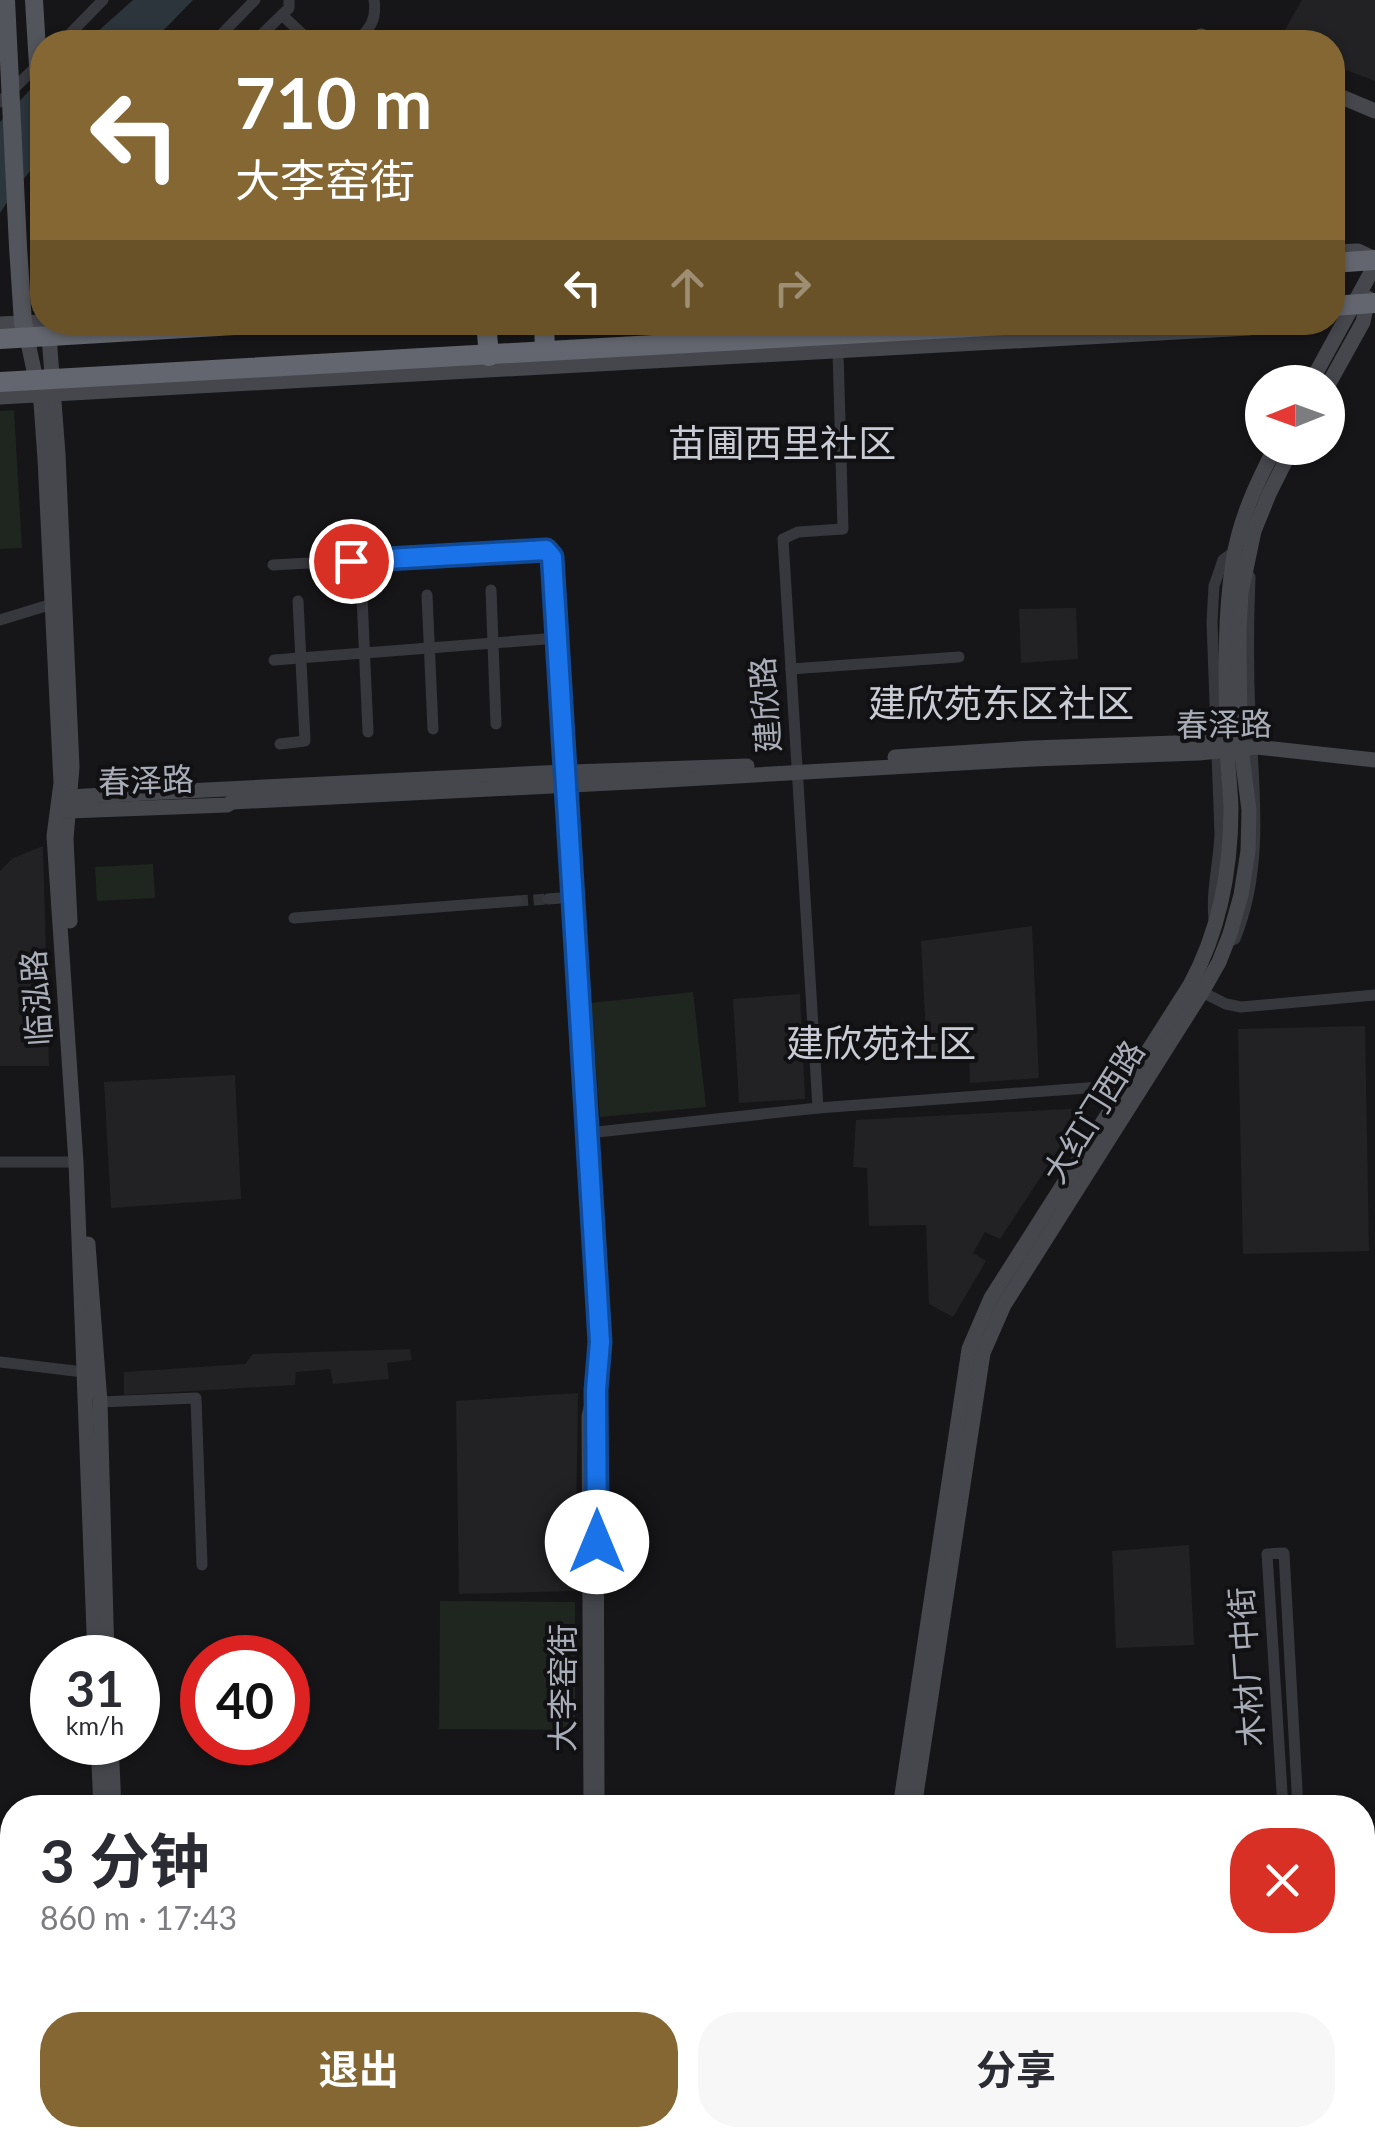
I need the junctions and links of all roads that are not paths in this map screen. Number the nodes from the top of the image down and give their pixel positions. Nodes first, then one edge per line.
1 (6, 0) edge
2 (34, 0) edge
3 (103, 0) edge
4 (255, 0) edge
5 (289, 0) edge
6 (374, 0) edge
7 (282, 15) junction
8 (37, 30) edge
9 (74, 30) edge
10 (226, 30) edge
11 (266, 30) edge
12 (298, 30) edge
13 (368, 30) edge
14 (30, 68) edge
15 (1345, 98) edge
16 (0, 102) edge
17 (1375, 111) edge
18 (1345, 252) edge
19 (1345, 263) edge
20 (1375, 264) edge
21 (30, 295) edge
22 (1361, 310) edge
23 (0, 324) edge
24 (30, 327) edge
25 (30, 330) edge
26 (1345, 333) edge
27 (39, 335) edge
28 (487, 335) edge
29 (545, 335) edge
30 (830, 335) edge
31 (1124, 335) edge
32 (1344, 335) edge
33 (0, 339) edge
34 (546, 351) junction
35 (838, 351) junction
36 (489, 356) junction
37 (1323, 365) edge
38 (1337, 365) edge
39 (0, 382) edge
40 (45, 387) junction
41 (0, 397) edge
42 (1268, 465) edge
43 (1284, 465) edge
44 (273, 565) dead end
45 (491, 590) dead end
46 (426, 595) dead end
47 (362, 596) dead end
48 (298, 600) dead end
49 (52, 604) junction
50 (0, 620) edge
51 (558, 638) junction
52 (494, 642) junction
53 (429, 648) junction
54 (365, 652) junction
55 (959, 657) dead end
56 (300, 658) junction
57 (274, 660) dead end
58 (791, 669) junction
59 (496, 724) dead end
60 (432, 728) dead end
61 (368, 732) dead end
62 (280, 744) dead end
63 (1234, 745) junction
64 (1375, 752) edge
65 (1375, 760) edge
66 (797, 768) junction
67 (568, 780) junction
68 (66, 804) junction
69 (572, 896) junction
70 (548, 899) tunnel mouth
71 (516, 901) tunnel mouth
72 (294, 918) dead end
73 (1202, 992) junction
74 (1375, 995) edge
75 (1127, 1086) junction
76 (818, 1108) junction
77 (588, 1133) junction
78 (0, 1162) edge
79 (76, 1162) junction
80 (0, 1362) edge
81 (83, 1372) junction
82 (596, 1390) joint
83 (100, 1402) junction
84 (202, 1565) dead end
85 (94, 1635) edge
86 (106, 1635) edge
87 (99, 1765) edge
88 (112, 1765) edge
89 (100, 1795) edge
90 (113, 1795) edge
91 (594, 1795) edge
92 (902, 1795) edge
93 (916, 1795) edge
94 (1283, 1795) edge
95 (1297, 1795) edge

1 - 21 main road
2 - 8 main road
3 - 9 street
4 - 10 street
5 - 7 street
6 - 13 street
7 - 11 street
7 - 12 street
14 - 16 street
15 - 17 main road
18 - 20 main road
19 - 20 highway
20 - 22 main road
22 - 26 main road
22 - 38 main road
23 - 24 main road
25 - 33 highway
27 - 40 main road, 临泓路
28 - 36 highway
29 - 34 highway
30 - 34 highway
31 - 35 main road
32 - 37 main road
34 - 36 highway
35 - 40 main road
35 - 58 street, 建欣路
36 - 40 highway
39 - 40 highway
40 - 41 main road
40 - 49 main road, 临泓路
40 - 68 main road, 临泓路
42 - 63 main road, 大红门西路
43 - 63 main road, 大红门西路
44 - 51 street, 大李窑街
45 - 52 street
46 - 53 street
47 - 54 street
48 - 56 street
49 - 50 street
49 - 68 main road, 临泓路
51 - 52 street
51 - 67 street, 大李窑街
52 - 53 street
52 - 59 street
53 - 54 street
53 - 60 street
54 - 56 street
54 - 61 street
55 - 58 street
56 - 57 street
56 - 62 street
58 - 66 street, 建欣路
63 - 64 main road, 春泽路
63 - 65 main road, 春泽路
63 - 66 main road, 春泽路
63 - 73 main road, 大红门西路
63 - 75 main road, 大红门西路
66 - 67 main road, 春泽路
66 - 76 street, 建欣路
67 - 68 main road, 春泽路
67 - 69 street, 大李窑街
68 - 79 main road, 临泓路
68 - 83 main road, 临泓路
69 - 70 street
69 - 77 street, 大李窑街
71 - 72 street
73 - 74 street
73 - 93 main road, 大红门西路
75 - 76 street
75 - 92 main road, 大红门西路
76 - 77 street
77 - 82 street, 大李窑街
78 - 79 street
79 - 81 main road, 临泓路
80 - 81 street
81 - 85 main road, 临泓路
82 - 91 main road, 大李窑街
83 - 84 street
83 - 86 main road, 临泓路
87 - 89 main road
88 - 90 main road
94 - 95 street, 木材厂中街

